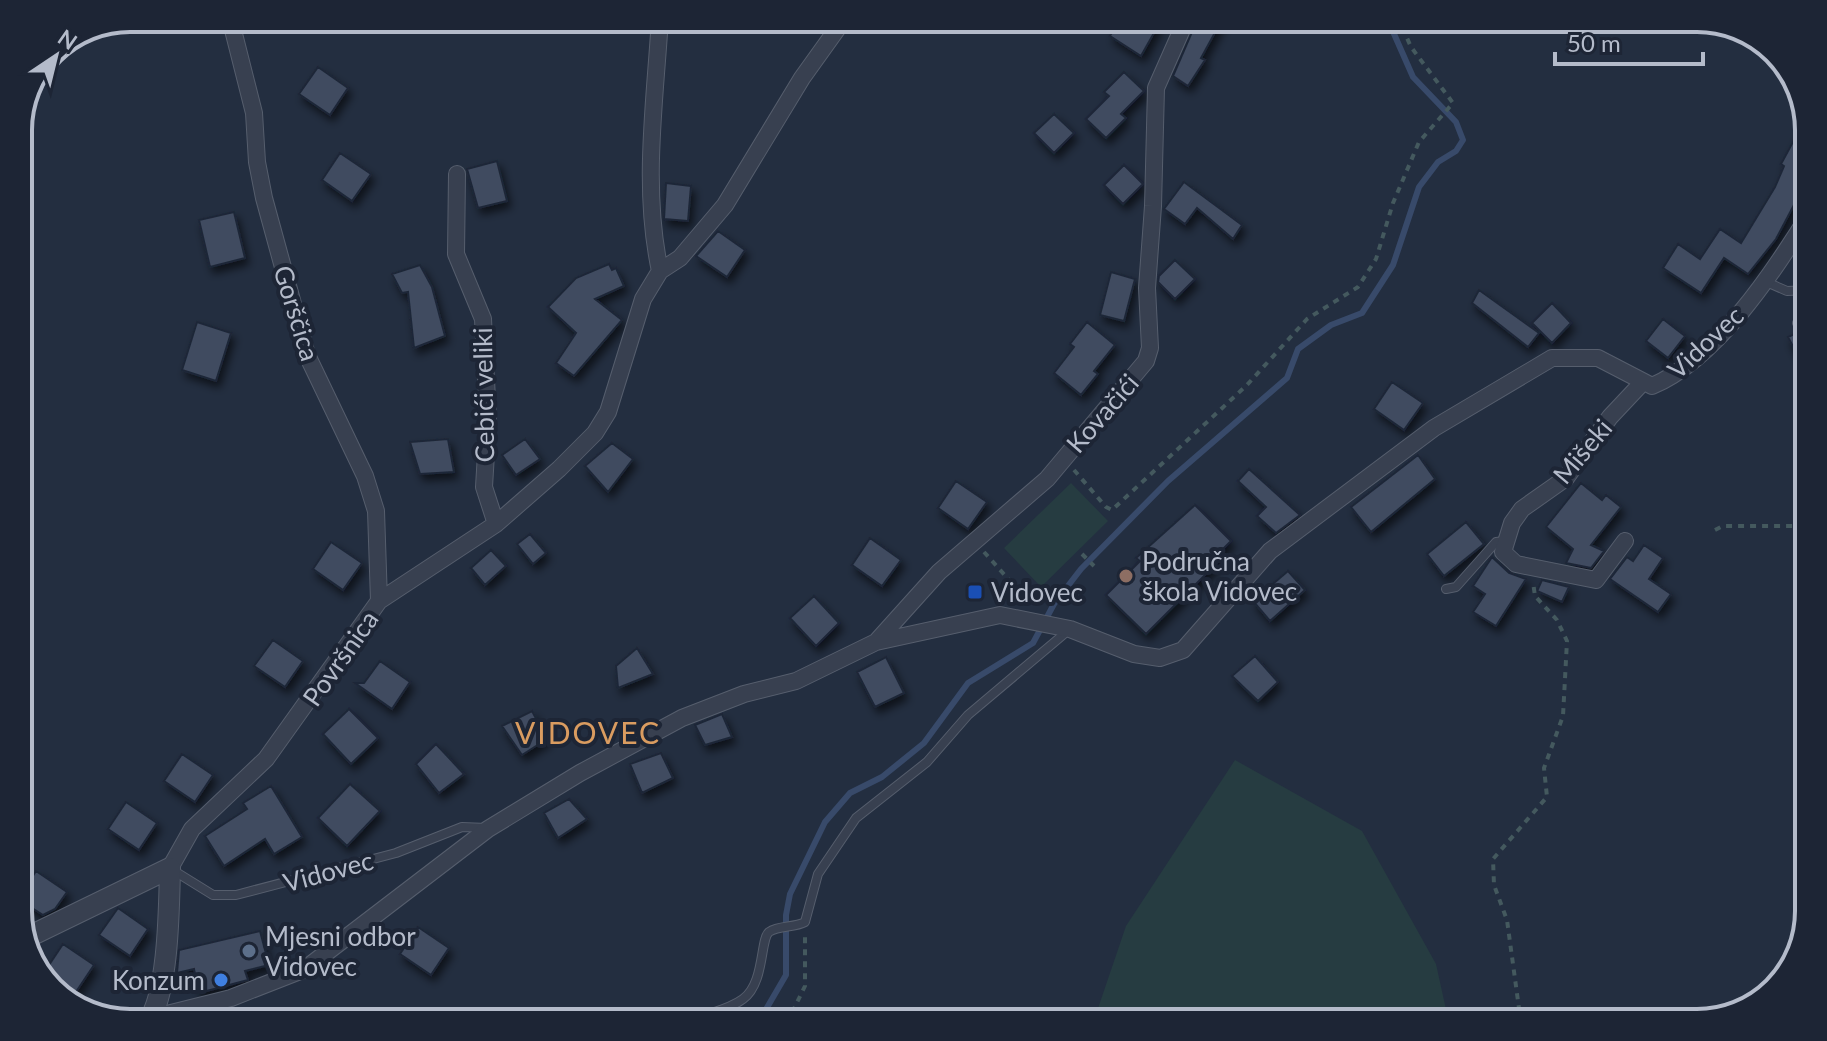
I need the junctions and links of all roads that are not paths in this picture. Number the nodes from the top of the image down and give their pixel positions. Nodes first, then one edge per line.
1 (234, 32) edge
2 (659, 32) edge
3 (835, 32) edge
4 (1181, 32) edge
5 (457, 174) dead end
6 (1795, 236) edge
7 (660, 271) junction
8 (1764, 281) junction
9 (1795, 291) edge
10 (1642, 383) junction
11 (496, 524) junction
12 (1505, 541) junction
13 (1625, 541) dead end
14 (1446, 589) dead end
15 (379, 601) junction
16 (1070, 629) junction
17 (876, 642) junction
18 (488, 829) junction
19 (170, 868) junction
20 (35, 934) edge
21 (153, 1009) edge
22 (190, 1009) edge
23 (719, 1009) edge

1 - 15 street, Gorščica
2 - 7 street
3 - 7 street
4 - 17 street, Kovačići
5 - 11 street, Cebići veliki
6 - 8 street, Vidovec
7 - 11 street, Površnica
8 - 9 lane
8 - 10 street, Vidovec
10 - 12 street, Mišeki
10 - 16 street, Vidovec
11 - 15 street, Površnica
12 - 13 street
12 - 14 lane
15 - 19 street, Površnica
16 - 17 street, Vidovec
16 - 23 lane
17 - 18 street, Vidovec
18 - 19 lane, Vidovec
18 - 22 street, Vidovec
19 - 20 street
19 - 21 street, Površnica

